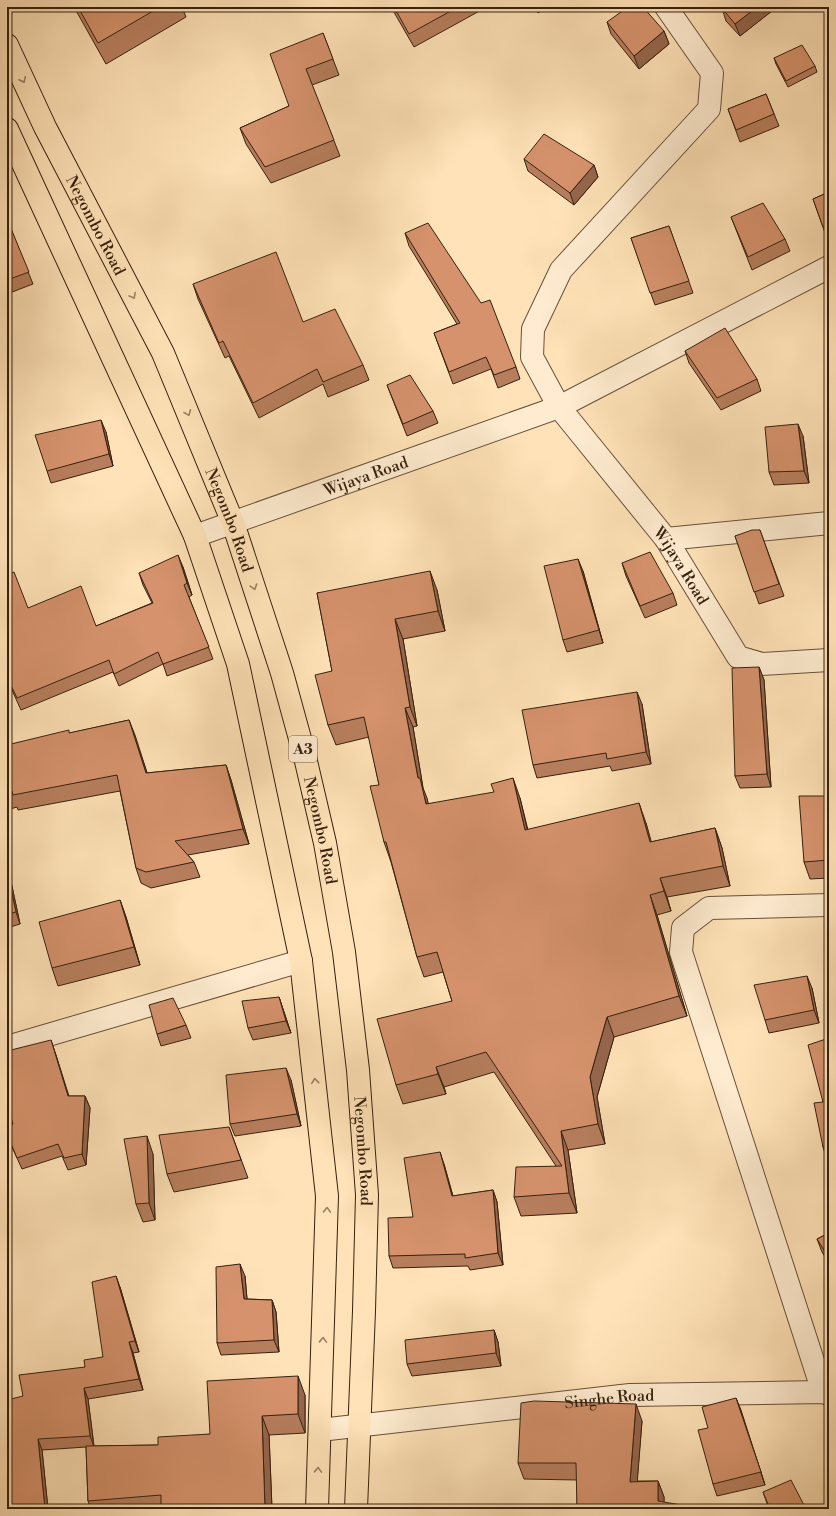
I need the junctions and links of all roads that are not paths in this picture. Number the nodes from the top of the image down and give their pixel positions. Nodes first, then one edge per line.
1 (666, 7) edge
2 (7, 44) edge
3 (7, 129) edge
4 (829, 267) edge
5 (559, 407) junction
6 (233, 523) junction
7 (829, 523) edge
8 (195, 536) junction
9 (666, 539) junction
10 (829, 660) edge
11 (829, 905) edge
12 (302, 961) junction
13 (7, 1047) edge
14 (826, 1393) edge
15 (360, 1426) junction
16 (320, 1430) junction
17 (317, 1509) edge
18 (356, 1509) edge

1 - 5 street
2 -> 6 highway, Negombo Road / A3
3 - 8 highway
4 - 5 street, Wijaya Road
5 - 6 street, Wijaya Road
5 - 9 street, Wijaya Road
6 - 8 street, Wijaya Road
6 -> 15 highway, Negombo Road / A3
7 - 9 street
8 - 12 highway
9 - 10 street, Wijaya Road
11 - 14 street
12 - 13 street
16 -> 12 highway
14 - 15 street, Singhe Road
15 - 16 street, Singhe Road
15 - 18 highway, Negombo Road / A3
17 -> 16 highway

